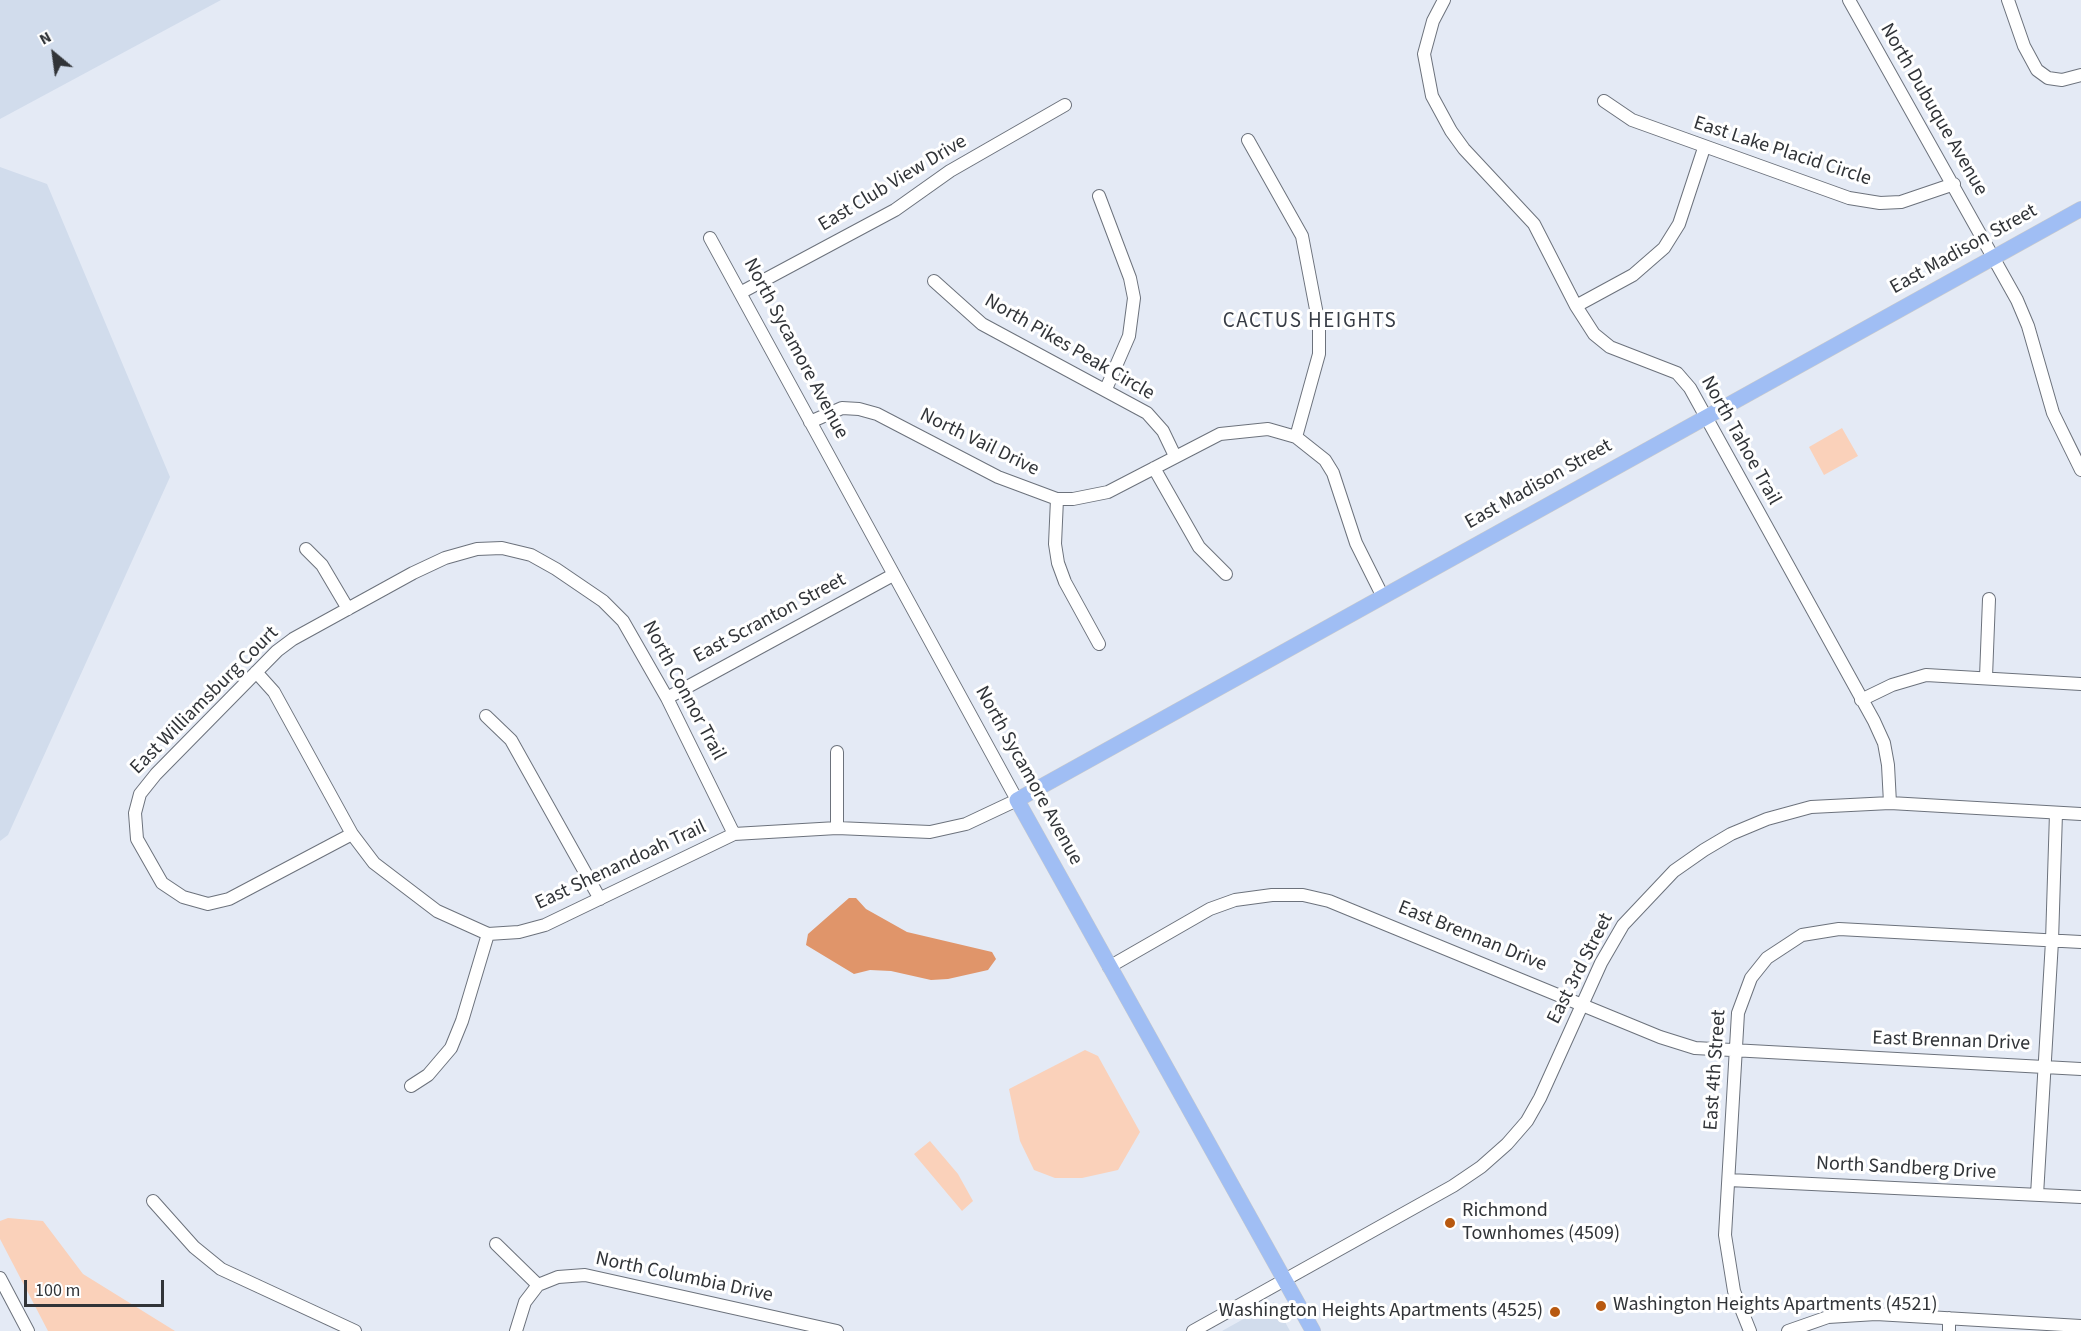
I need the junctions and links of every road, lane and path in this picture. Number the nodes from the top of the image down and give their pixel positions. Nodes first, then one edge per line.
1 (1444, 0) edge
2 (1849, 0) edge
3 (2008, 0) edge
4 (2081, 75) edge
5 (1604, 101) dead end
6 (1065, 105) dead end
7 (1248, 140) dead end
8 (1704, 148) junction
9 (1954, 184) junction
10 (1099, 196) dead end
11 (2081, 209) edge
12 (710, 238) dead end
13 (1993, 257) junction
14 (934, 281) dead end
15 (740, 293) junction
16 (1576, 306) junction
17 (1106, 389) junction
18 (1705, 418) junction
19 (810, 422) junction
20 (1296, 437) junction
21 (1175, 456) junction
22 (1154, 468) junction
23 (2081, 470) edge
24 (1057, 499) junction
25 (306, 549) dead end
26 (1226, 574) dead end
27 (892, 575) junction
28 (1382, 596) junction
29 (1989, 599) dead end
30 (348, 609) junction
31 (1099, 644) dead end
32 (256, 672) junction
33 (1986, 677) junction
34 (2081, 684) edge
35 (667, 698) junction
36 (1861, 700) junction
37 (486, 716) dead end
38 (837, 752) dead end
39 (1017, 800) junction
40 (1890, 803) junction
41 (2056, 813) junction
42 (2081, 814) edge
43 (837, 828) junction
44 (352, 834) junction
45 (734, 834) junction
46 (600, 899) junction
47 (488, 934) junction
48 (2052, 941) junction
49 (2081, 942) edge
50 (1109, 967) junction
51 (1583, 1003) junction
52 (1735, 1052) junction
53 (2046, 1066) junction
54 (2081, 1068) edge
55 (411, 1086) dead end
56 (1729, 1180) junction
57 (2037, 1195) junction
58 (2081, 1197) edge
59 (153, 1201) dead end
60 (496, 1244) dead end
61 (0, 1278) edge
62 (1286, 1281) junction
63 (538, 1285) junction
64 (1949, 1324) edge
65 (2081, 1326) edge
66 (28, 1331) edge
67 (356, 1331) edge
68 (516, 1331) edge
69 (837, 1331) edge
70 (1193, 1331) edge
71 (1313, 1331) edge
72 (1750, 1331) edge
73 (1788, 1331) edge

1 - 16 street, North Tahoe Trail
2 - 9 street, North Dubuque Avenue
3 - 4 street
5 - 8 street, East Lake Placid Circle
6 - 15 street, East Club View Drive
7 - 20 street
8 - 9 street, East Lake Placid Circle
8 - 16 street
9 - 13 street, North Dubuque Avenue
10 - 17 street
11 - 13 main road, East Madison Street
12 - 15 street, North Sycamore Avenue
13 - 18 main road, East Madison Street
13 - 23 street, North Dubuque Avenue
14 - 17 street, North Pikes Peak Circle
15 - 19 street, North Sycamore Avenue
16 - 18 street, North Tahoe Trail
17 - 21 street, North Pikes Peak Circle
18 - 28 main road, East Madison Street
18 - 36 street, North Tahoe Trail
19 - 24 street, North Vail Drive
19 - 27 street, North Sycamore Avenue
20 - 21 street, North Vail Drive
20 - 28 street, North Vail Drive
21 - 22 street, North Vail Drive
22 - 24 street, North Vail Drive
22 - 26 street
24 - 31 street
25 - 30 street
27 - 35 street, East Scranton Street
27 - 39 street, North Sycamore Avenue
28 - 39 main road, East Madison Street
29 - 33 street
30 - 32 street, East Williamsburg Court
30 - 35 street, North Connor Trail
32 - 44 street, East Shenandoah Trail
32 - 44 street, East Williamsburg Court
33 - 34 street
33 - 36 street
35 - 45 street, North Connor Trail
36 - 40 street, North Tahoe Trail
37 - 46 street
38 - 43 street
39 - 43 street, East Shenandoah Trail
39 - 50 main road, North Sycamore Avenue
40 - 41 street, East 3rd Street
40 - 51 street, East 3rd Street
41 - 42 street, East 3rd Street
41 - 48 street
43 - 45 street, East Shenandoah Trail
44 - 47 street, East Shenandoah Trail
45 - 46 street, East Shenandoah Trail
46 - 47 street, East Shenandoah Trail
47 - 55 street
48 - 49 street, East 4th Street
48 - 52 street, East 4th Street
48 - 53 street
50 - 51 street, East Brennan Drive
50 - 62 main road, North Sycamore Avenue
51 - 52 street, East Brennan Drive
51 - 62 street, East 3rd Street
52 - 53 street, East Brennan Drive
52 - 56 street, East 4th Street
53 - 54 street, East Brennan Drive
53 - 57 street
56 - 57 street, North Sandberg Drive
56 - 72 street, East 4th Street
57 - 58 street, North Sandberg Drive
59 - 67 street
60 - 63 street
61 - 66 street
62 - 70 street, East 3rd Street
62 - 71 main road, North Sycamore Avenue
63 - 68 street
63 - 69 street, North Columbia Drive
64 - 65 street
64 - 73 street

